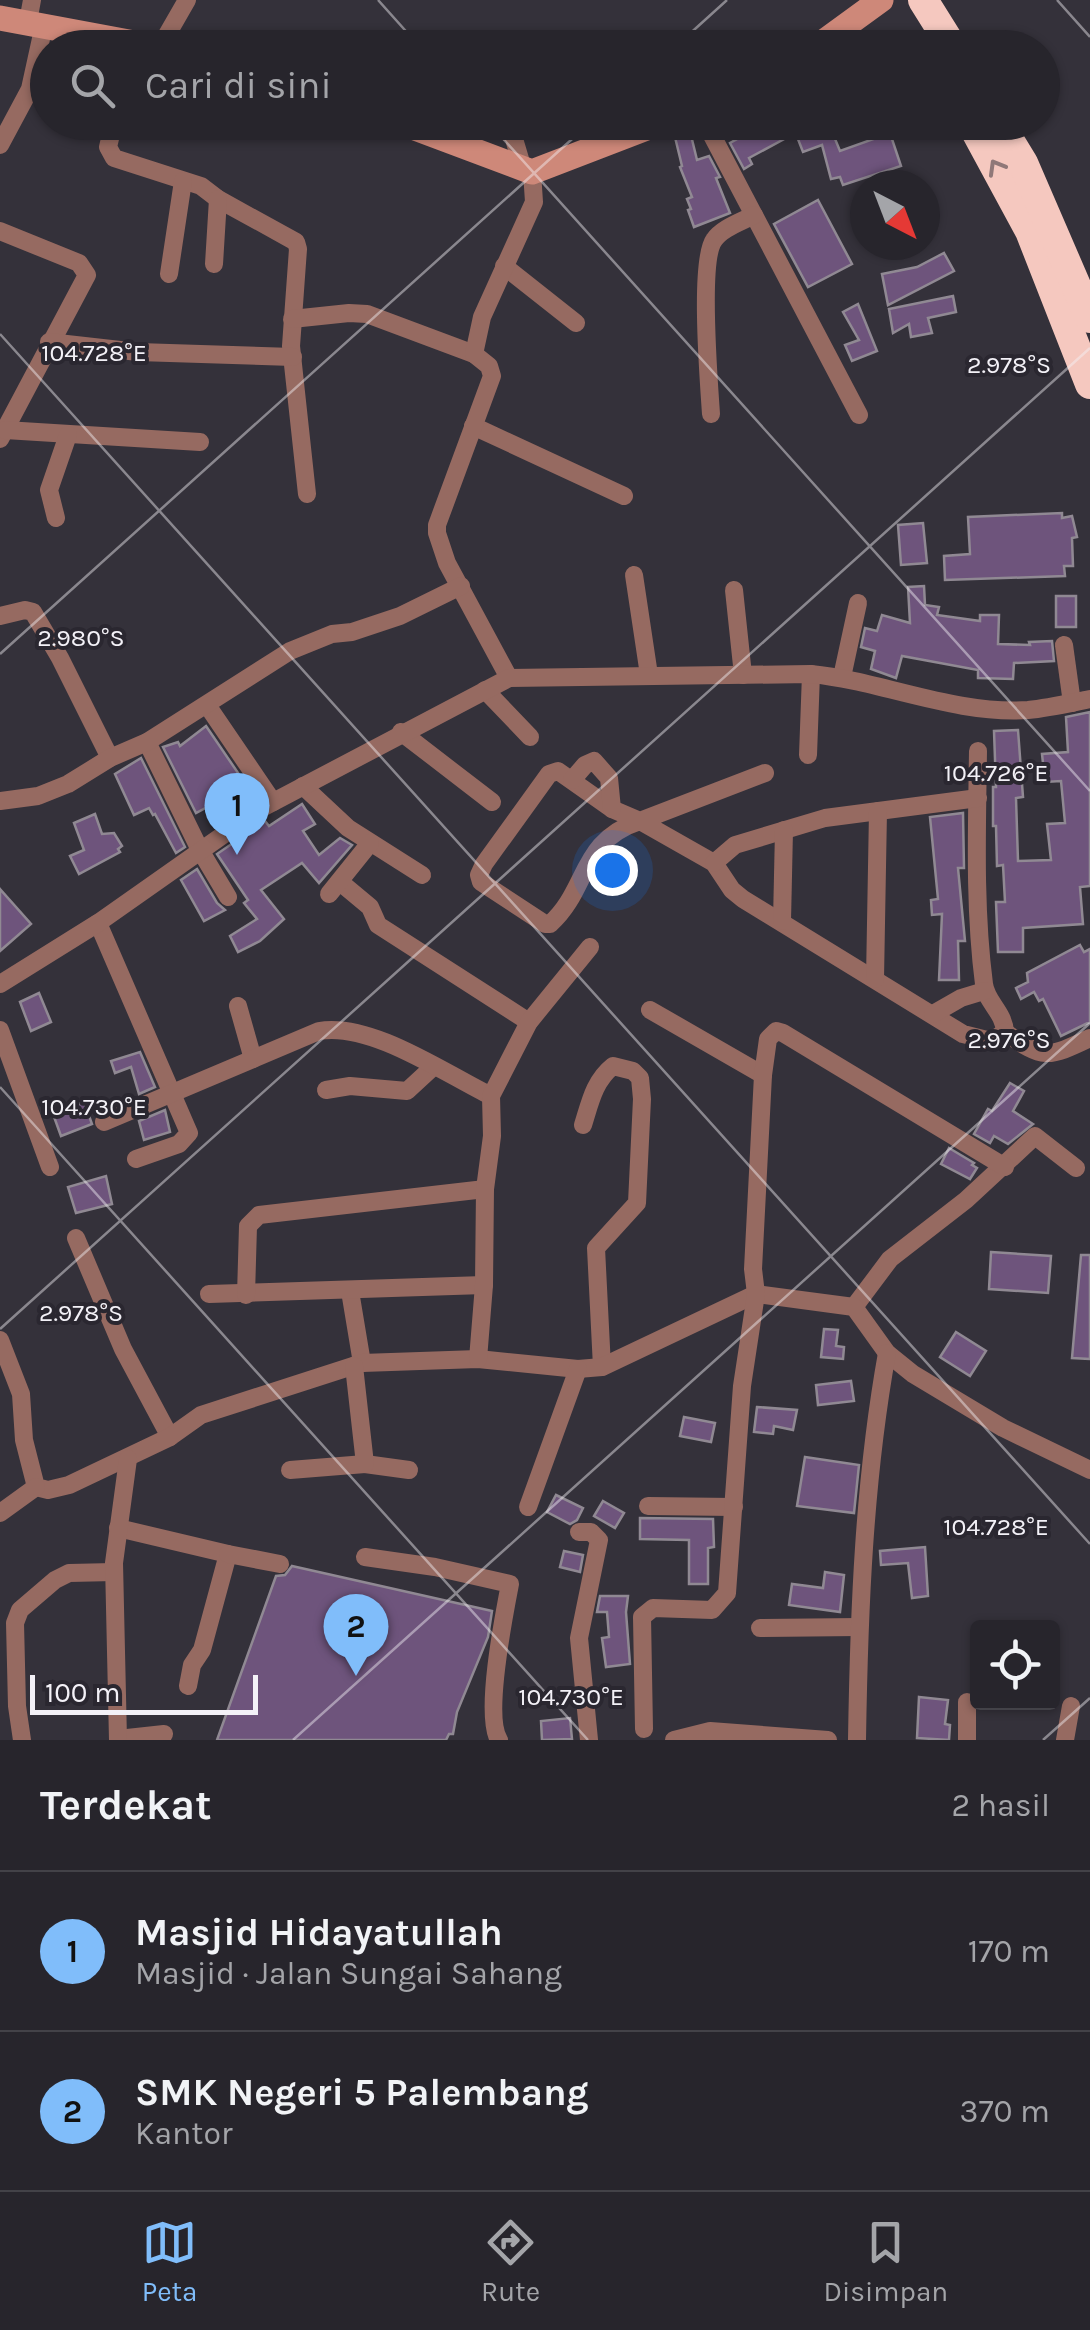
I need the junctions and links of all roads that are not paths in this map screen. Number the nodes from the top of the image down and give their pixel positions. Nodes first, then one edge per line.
1 (187, 0) edge
2 (880, 0) edge
3 (900, 0) edge
4 (923, 0) edge
5 (35, 16) edge
6 (0, 18) edge
7 (87, 30) edge
8 (161, 30) edge
9 (839, 30) edge
10 (918, 30) edge
11 (942, 30) edge
12 (30, 89) edge
13 (110, 140) edge
14 (446, 140) edge
15 (515, 140) edge
16 (613, 140) edge
17 (714, 140) edge
18 (981, 140) edge
19 (1009, 140) edge
20 (0, 145) edge
21 (528, 171) junction
22 (183, 181) junction
23 (218, 199) junction
24 (754, 215) junction
25 (0, 231) edge
26 (214, 264) dead end
27 (504, 266) junction
28 (169, 274) dead end
29 (1090, 318) edge
30 (292, 319) junction
31 (576, 323) dead end
32 (50, 342) junction
33 (474, 354) junction
34 (293, 357) junction
35 (1090, 384) edge
36 (711, 414) dead end
37 (860, 415) dead end
38 (472, 426) junction
39 (2, 435) edge
40 (68, 435) junction
41 (200, 442) dead end
42 (307, 494) dead end
43 (624, 496) dead end
44 (56, 518) dead end
45 (634, 576) dead end
46 (462, 586) junction
47 (734, 590) dead end
48 (858, 603) dead end
49 (0, 616) edge
50 (1064, 646) dead end
51 (811, 674) junction
52 (743, 675) junction
53 (649, 676) junction
54 (842, 677) junction
55 (509, 678) junction
56 (485, 690) junction
57 (1081, 701) edge
58 (208, 705) junction
59 (401, 732) junction
60 (530, 737) dead end
61 (147, 742) junction
62 (978, 750) dead end
63 (808, 755) dead end
64 (110, 758) junction
65 (765, 773) dead end
66 (572, 780) junction
67 (303, 786) junction
68 (978, 798) junction
69 (0, 802) edge
70 (272, 802) junction
71 (492, 802) dead end
72 (612, 809) junction
73 (878, 811) junction
74 (640, 821) junction
75 (784, 830) junction
76 (370, 842) junction
77 (200, 850) junction
78 (714, 863) junction
79 (422, 875) dead end
80 (228, 897) dead end
81 (782, 921) junction
82 (98, 924) junction
83 (590, 947) dead end
84 (875, 979) junction
85 (0, 984) edge
86 (984, 991) junction
87 (238, 1006) dead end
88 (650, 1010) dead end
89 (933, 1014) junction
90 (529, 1022) junction
91 (0, 1030) edge
92 (1005, 1032) junction
93 (1090, 1038) edge
94 (252, 1058) junction
95 (433, 1067) junction
96 (763, 1075) junction
97 (326, 1090) dead end
98 (170, 1092) junction
99 (491, 1096) junction
100 (104, 1122) dead end
101 (583, 1126) dead end
102 (136, 1158) dead end
103 (50, 1167) dead end
104 (1004, 1167) junction
105 (1076, 1168) dead end
106 (484, 1189) junction
107 (76, 1238) dead end
108 (484, 1285) junction
109 (350, 1291) junction
110 (209, 1294) dead end
111 (756, 1294) junction
112 (246, 1295) junction
113 (854, 1306) junction
114 (0, 1340) edge
115 (887, 1353) junction
116 (478, 1359) junction
117 (358, 1364) junction
118 (602, 1367) junction
119 (578, 1369) junction
120 (170, 1437) junction
121 (128, 1459) junction
122 (365, 1464) junction
123 (290, 1470) dead end
124 (409, 1470) dead end
125 (1090, 1470) edge
126 (36, 1487) junction
127 (648, 1506) dead end
128 (528, 1507) dead end
129 (734, 1507) junction
130 (0, 1513) edge
131 (118, 1528) junction
132 (578, 1532) dead end
133 (228, 1554) junction
134 (365, 1556) dead end
135 (280, 1564) dead end
136 (114, 1572) junction
137 (859, 1627) junction
138 (760, 1628) dead end
139 (188, 1686) dead end
140 (968, 1702) dead end
141 (1071, 1706) dead end
142 (644, 1729) dead end
143 (164, 1734) dead end
144 (710, 1735) edge
145 (22, 1740) edge
146 (118, 1740) edge
147 (500, 1740) edge
148 (589, 1740) edge
149 (674, 1740) edge
150 (828, 1740) edge
151 (856, 1740) edge
152 (966, 1740) edge
153 (1065, 1740) edge

1 - 8 street
2 - 9 street
3 - 10 highway
4 - 11 highway
5 - 6 street
5 - 7 street
12 - 20 street
13 - 22 street
14 - 21 street
15 - 21 street
16 - 21 street
17 - 24 street
35 -> 18 highway
19 - 29 highway
21 - 27 street
22 - 23 street
22 - 28 street
23 - 26 street
23 - 30 street
24 - 36 street
24 - 37 street
25 - 32 street
27 - 31 street
27 - 33 street
30 - 33 street
30 - 34 street
32 - 34 street
32 - 39 street
33 - 38 street
34 - 42 street
38 - 43 street
38 - 46 street
39 - 40 street
40 - 41 street
40 - 44 street
45 - 53 street
46 - 55 street
46 - 58 street
47 - 52 street
48 - 54 street
49 - 64 street
50 - 57 street
51 - 52 street
51 - 54 street
51 - 63 street
52 - 53 street
53 - 55 street
54 - 57 street
55 - 56 street
56 - 59 street
56 - 60 street
58 - 61 street
58 - 70 street
59 - 67 street
59 - 71 street
61 - 64 street
61 - 77 street
62 - 68 street
64 - 69 street
65 - 74 street
66 - 72 street
66 - 72 street
66 - 74 street
67 - 70 street
67 - 76 street
68 - 73 street
68 - 86 street
70 - 77 street
72 - 74 street
73 - 75 street
73 - 84 street
74 - 78 street
75 - 78 street
75 - 81 street
76 - 79 street
76 - 90 street
77 - 80 street
77 - 82 street
78 - 81 street
81 - 84 street
82 - 85 street
82 - 98 street
83 - 90 street
84 - 89 street
86 - 89 street
86 - 92 street
87 - 94 street
88 - 96 street
89 - 92 street
90 - 99 street
91 - 103 street
92 - 93 street
94 - 95 street
94 - 98 street
95 - 97 street
95 - 99 street
96 - 104 street
96 - 111 street
98 - 100 street
98 - 102 street
99 - 106 street
101 - 118 street
104 - 105 street
104 - 113 street
106 - 108 street
106 - 112 street
107 - 120 street
108 - 109 street
108 - 116 street
109 - 112 street
109 - 117 street
110 - 112 street
111 - 113 street
111 - 118 street
111 - 129 street
113 - 115 street
114 - 126 street
115 - 125 street
115 - 137 street
116 - 117 street
116 - 119 street
117 - 120 street
117 - 122 street
118 - 119 street
119 - 128 street
120 - 121 street
121 - 126 street
121 - 131 street
122 - 123 street
122 - 124 street
126 - 130 street
127 - 129 street
129 - 142 street
131 - 133 street
131 - 136 street
132 - 148 street
133 - 135 street
133 - 139 street
134 - 147 street
136 - 145 street
136 - 146 street
137 - 138 street
137 - 151 street
140 - 152 street
141 - 153 street
143 - 146 street
144 - 149 street
144 - 150 street

